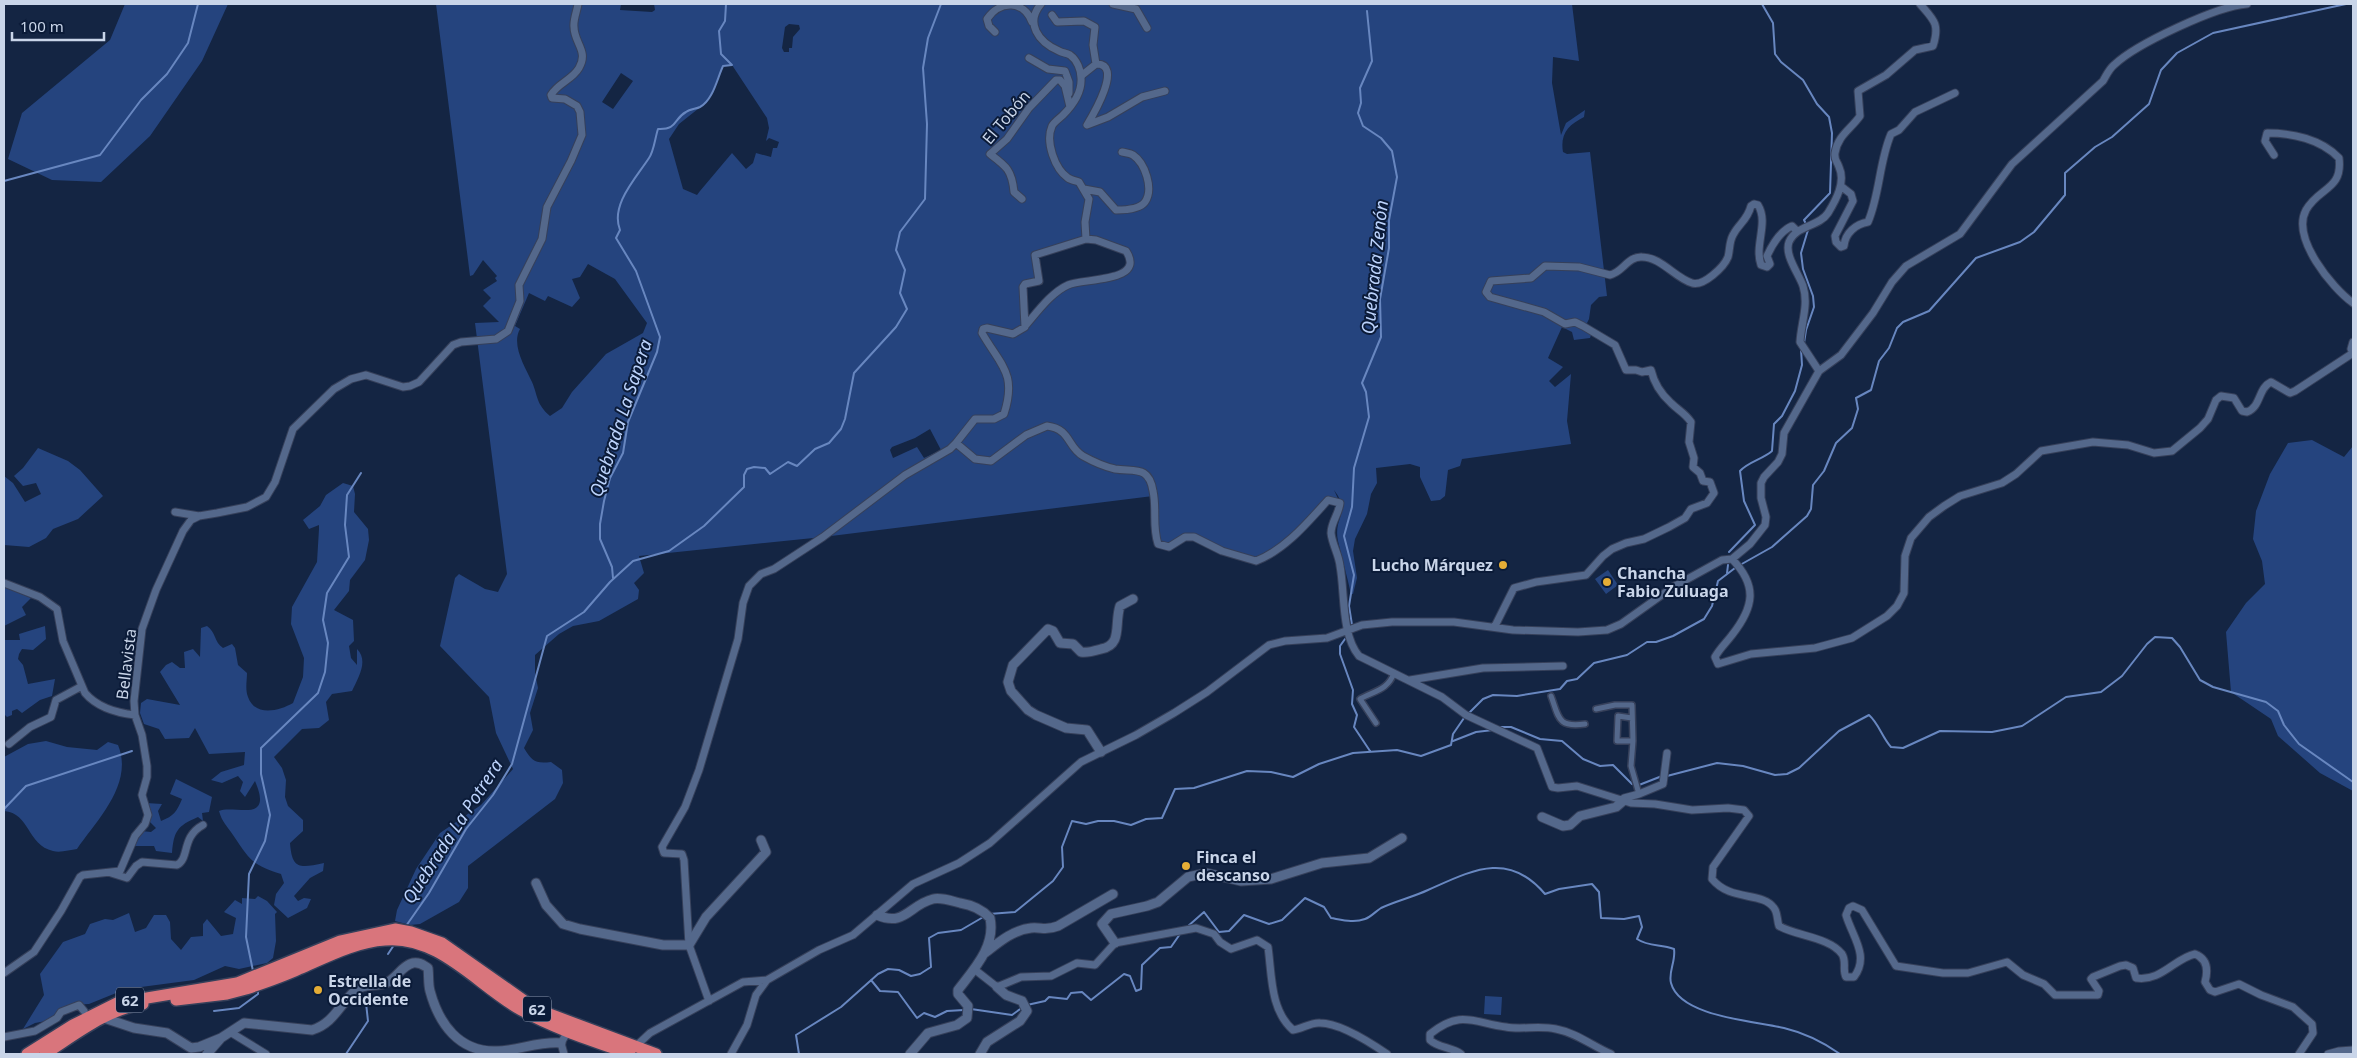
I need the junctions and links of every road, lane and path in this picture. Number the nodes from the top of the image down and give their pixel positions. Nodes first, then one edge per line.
1 (578, 4) edge
2 (1041, 4) edge
3 (1113, 4) edge
4 (1920, 4) edge
5 (2247, 4) edge
6 (1052, 15) dead end
7 (1033, 26) junction
8 (1147, 28) dead end
9 (996, 32) dead end
10 (1029, 58) dead end
11 (1096, 64) junction
12 (1081, 76) junction
13 (1165, 91) dead end
14 (1955, 93) dead end
15 (1070, 107) junction
16 (1122, 152) dead end
17 (2274, 155) dead end
18 (1842, 187) junction
19 (1084, 188) junction
20 (1022, 199) dead end
21 (1797, 231) junction
22 (1086, 239) junction
23 (2353, 303) edge
24 (1026, 325) junction
25 (2353, 342) edge
26 (2353, 353) edge
27 (1819, 371) junction
28 (956, 443) junction
29 (175, 512) dead end
30 (198, 516) junction
31 (1732, 559) junction
32 (4, 583) edge
33 (1133, 599) dead end
34 (1495, 626) junction
35 (1348, 629) junction
36 (1563, 666) dead end
37 (1394, 673) junction
38 (1410, 680) junction
39 (82, 686) junction
40 (1551, 696) dead end
41 (1596, 709) dead end
42 (135, 715) junction
43 (1632, 718) junction
44 (1376, 722) dead end
45 (1585, 724) dead end
46 (1633, 741) junction
47 (10, 744) dead end
48 (1101, 752) junction
49 (1666, 753) dead end
50 (1638, 792) junction
51 (1623, 801) junction
52 (1542, 816) dead end
53 (203, 825) dead end
54 (1402, 838) dead end
55 (761, 840) dead end
56 (110, 873) junction
57 (536, 883) dead end
58 (1113, 894) dead end
59 (878, 915) junction
60 (429, 942) junction
61 (1115, 943) junction
62 (689, 946) junction
63 (985, 953) junction
64 (974, 969) junction
65 (4, 973) edge
66 (766, 980) junction
67 (246, 985) junction
68 (998, 987) junction
69 (709, 1001) junction
70 (84, 1011) dead end
71 (104, 1018) junction
72 (568, 1031) junction
73 (230, 1032) junction
74 (4, 1037) edge
75 (221, 1038) junction
76 (561, 1043) junction
77 (633, 1050) edge
78 (2353, 1050) edge
79 (27, 1054) edge
80 (45, 1054) edge
81 (208, 1054) edge
82 (266, 1054) edge
83 (564, 1054) edge
84 (656, 1054) edge
85 (731, 1054) edge
86 (910, 1054) edge
87 (980, 1054) edge
88 (1387, 1054) edge
89 (1461, 1054) edge
90 (1611, 1054) edge
91 (2298, 1054) edge
92 (2328, 1054) edge

1 - 30 street
2 - 7 street
3 - 8 street
4 - 18 street
5 - 27 street
6 - 11 street
7 - 9 street
7 - 12 street
10 - 15 street
11 - 12 street
11 - 13 street
12 - 15 street
14 - 18 street
15 - 19 street
15 - 20 street, El Tobón
16 - 19 street
17 - 23 street
18 - 21 street
19 - 22 street
21 - 27 street
21 - 34 street
22 - 24 street
22 - 24 street
24 - 28 street
25 - 26 street
26 - 31 street
27 - 31 street
28 - 35 street
28 - 62 street
29 - 30 street
30 - 42 street, Bellavista
31 - 34 street
32 - 39 street, Bellavista
33 - 48 street
34 - 35 street
35 - 37 street
35 - 48 street
36 - 38 street
37 - 38 street
37 - 44 street
38 - 51 street
39 - 42 street, Bellavista
39 - 47 street
40 - 45 street
41 - 43 street
42 - 56 street
43 - 46 street
43 - 46 street
46 - 50 street
48 - 59 street
49 - 50 street
50 - 51 street
51 - 52 street
51 - 91 street
53 - 56 street
54 - 61 street
55 - 62 street
56 - 65 street
57 - 62 street
58 - 63 street
59 - 63 street
59 - 66 street
60 - 67 highway, 62
60 - 72 highway, 62
60 - 77 highway, 62
61 - 68 street
61 - 88 street
62 - 69 street
63 - 64 street
64 - 68 street
64 - 86 street
66 - 69 street
66 - 85 street
67 - 71 highway, 62
67 - 79 highway, 62
68 - 87 street
69 - 77 street
70 - 74 street
71 - 75 street
71 - 80 highway, 62
72 - 76 street
72 - 77 highway, 62
73 - 75 street
73 - 76 street
73 - 82 street
75 - 81 street
76 - 83 street
77 - 84 highway, 62
78 - 92 street
89 - 90 street

